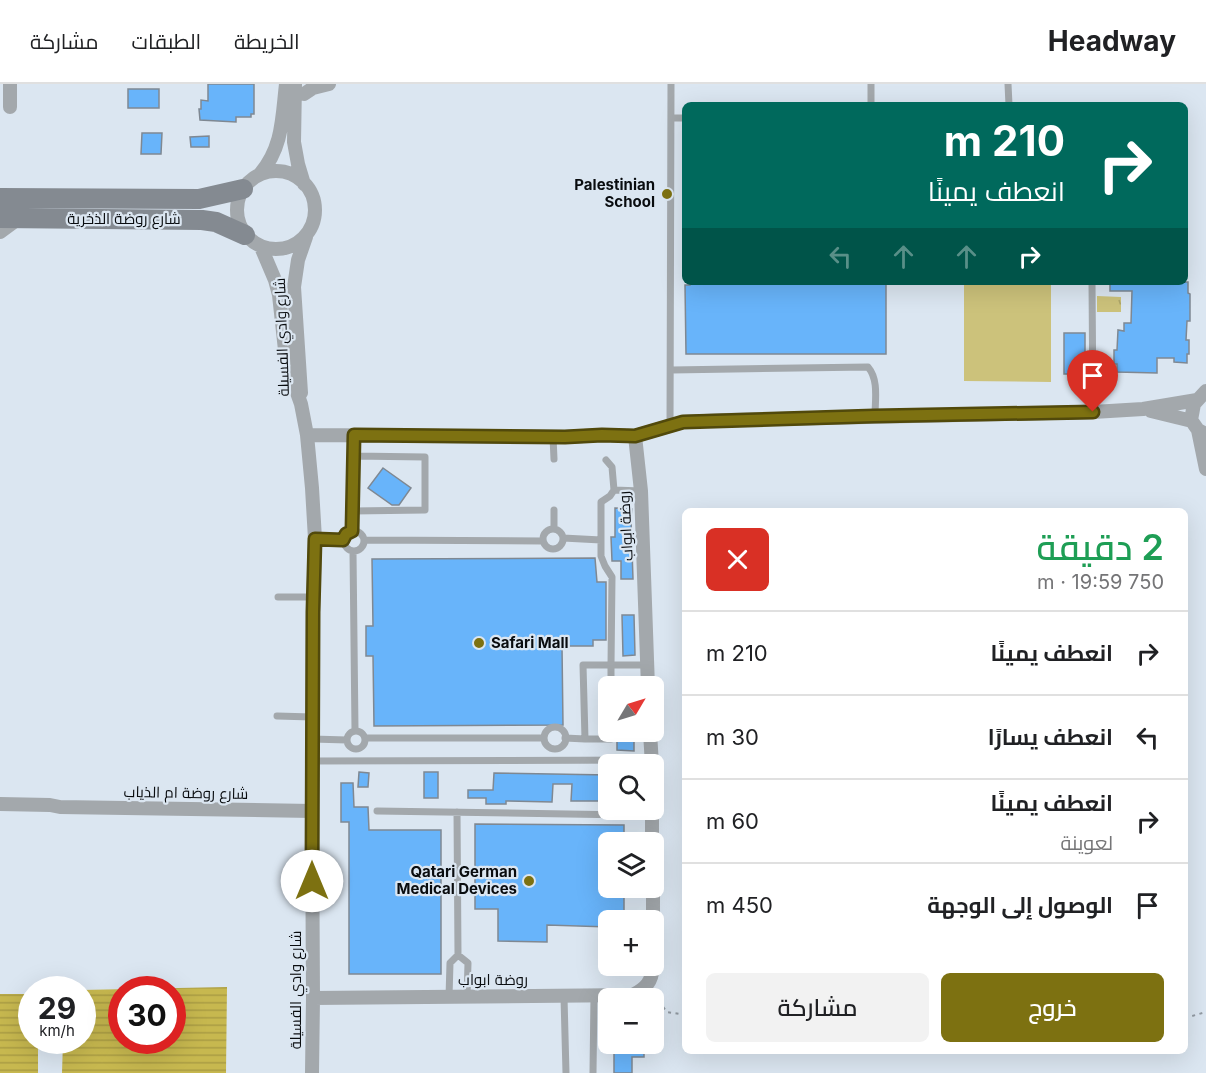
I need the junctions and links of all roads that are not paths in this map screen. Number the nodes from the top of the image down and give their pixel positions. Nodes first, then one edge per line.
1 (10, 84) edge
2 (286, 84) edge
3 (329, 84) edge
4 (671, 84) edge
5 (871, 84) edge
6 (1008, 84) edge
7 (301, 88) edge
8 (871, 102) edge
9 (1009, 102) edge
10 (10, 107) dead end
11 (671, 118) junction
12 (682, 118) edge
13 (260, 174) junction
14 (304, 184) junction
15 (243, 189) junction
16 (0, 198) edge
17 (9, 218) edge
18 (0, 232) edge
19 (307, 234) junction
20 (245, 235) junction
21 (261, 247) junction
22 (1092, 285) edge
23 (672, 370) junction
24 (1203, 392) edge
25 (301, 404) junction
26 (1143, 409) junction
27 (1093, 412) junction
28 (874, 416) junction
29 (670, 426) junction
30 (1199, 428) edge
31 (307, 435) junction
32 (354, 435) junction
33 (635, 436) junction
34 (554, 437) junction
35 (354, 456) junction
36 (554, 459) dead end
37 (606, 460) dead end
38 (1206, 469) edge
39 (614, 490) junction
40 (641, 491) junction
41 (554, 510) dead end
42 (353, 511) junction
43 (554, 529) junction
44 (352, 531) junction
45 (563, 538) junction
46 (315, 539) junction
47 (343, 540) junction
48 (364, 540) junction
49 (601, 540) junction
50 (542, 541) junction
51 (353, 552) junction
52 (278, 597) dead end
53 (313, 597) junction
54 (611, 665) junction
55 (648, 665) junction
56 (611, 676) edge
57 (648, 676) edge
58 (277, 716) dead end
59 (312, 717) junction
60 (355, 730) junction
61 (366, 738) junction
62 (544, 738) junction
63 (565, 738) junction
64 (585, 739) junction
65 (598, 739) edge
66 (312, 740) junction
67 (347, 740) junction
68 (555, 749) junction
69 (356, 750) junction
70 (312, 761) junction
71 (356, 761) junction
72 (555, 761) junction
73 (598, 762) edge
74 (0, 804) edge
75 (60, 807) junction
76 (312, 811) junction
77 (377, 811) dead end
78 (457, 812) junction
79 (0, 814) edge
80 (598, 814) edge
81 (458, 955) junction
82 (652, 976) edge
83 (594, 996) junction
84 (449, 997) junction
85 (467, 997) junction
86 (564, 997) junction
87 (314, 998) junction
88 (312, 1073) edge
89 (566, 1073) edge
90 (593, 1073) edge

1 - 10 street
2 - 13 street
3 - 7 street
4 - 11 lane
5 - 8 lane
6 - 9 lane
7 - 14 street
11 - 12 lane
11 - 23 lane
13 - 14 street
13 - 15 street
14 - 19 street
15 - 16 street, شارع روضة الذخرية
15 - 20 street
17 - 18 street
17 - 20 street, شارع روضة الذخرية
19 - 21 street
19 - 25 street, شارع وادي الفسيلة
20 - 21 street
21 - 25 street, شارع وادي الفسيلة
22 - 27 lane
23 - 28 lane
23 - 29 lane
24 - 26 street
24 - 30 street
25 - 31 street, شارع وادي الفسيلة
26 - 27 street
26 - 30 street
27 - 28 street
28 - 29 street
29 - 33 street
30 - 38 street
31 - 32 street
31 - 46 street, شارع وادي الفسيلة
32 - 34 street
32 - 35 lane
33 - 34 street
33 - 40 street, روضة ابواب
34 - 36 lane
35 - 42 lane
35 - 42 lane
37 - 39 lane
39 - 40 lane
39 - 49 lane
40 - 55 street, روضة ابواب
41 - 43 lane
42 - 44 lane
43 - 45 lane
43 - 50 lane
44 - 47 lane
44 - 48 lane
45 - 49 lane
45 - 50 lane
46 - 47 lane
46 - 53 street, شارع وادي الفسيلة
47 - 51 lane
48 - 50 lane
48 - 51 lane
49 - 54 lane
51 - 60 lane
52 - 53 lane
53 - 59 street, شارع وادي الفسيلة
54 - 55 lane
54 - 56 lane
54 - 64 lane
55 - 57 street, روضة ابواب
58 - 59 lane
59 - 66 street, شارع وادي الفسيلة
60 - 61 lane
60 - 67 lane
61 - 62 lane
61 - 69 lane
62 - 63 lane
62 - 68 lane
63 - 64 lane
63 - 68 lane
64 - 65 lane
66 - 67 lane
66 - 70 street, شارع وادي الفسيلة
67 - 69 lane
68 - 72 lane
69 - 71 lane
70 - 71 lane
70 - 76 street, شارع وادي الفسيلة
71 - 72 lane
72 - 73 lane
74 - 75 street, شارع روضة ام الذياب
75 - 76 street, شارع روضة ام الذياب
75 - 79 street, شارع روضة ام الذياب
76 - 87 street, شارع وادي الفسيلة
77 - 78 lane
78 - 80 lane
78 - 81 lane
81 - 84 lane
81 - 85 lane
82 - 83 street, روضة ابواب
83 - 86 street, روضة ابواب
83 - 90 lane
84 - 85 street, روضة ابواب
84 - 87 street, روضة ابواب
85 - 86 street, روضة ابواب
86 - 89 lane
87 - 88 street, شارع وادي الفسيلة

